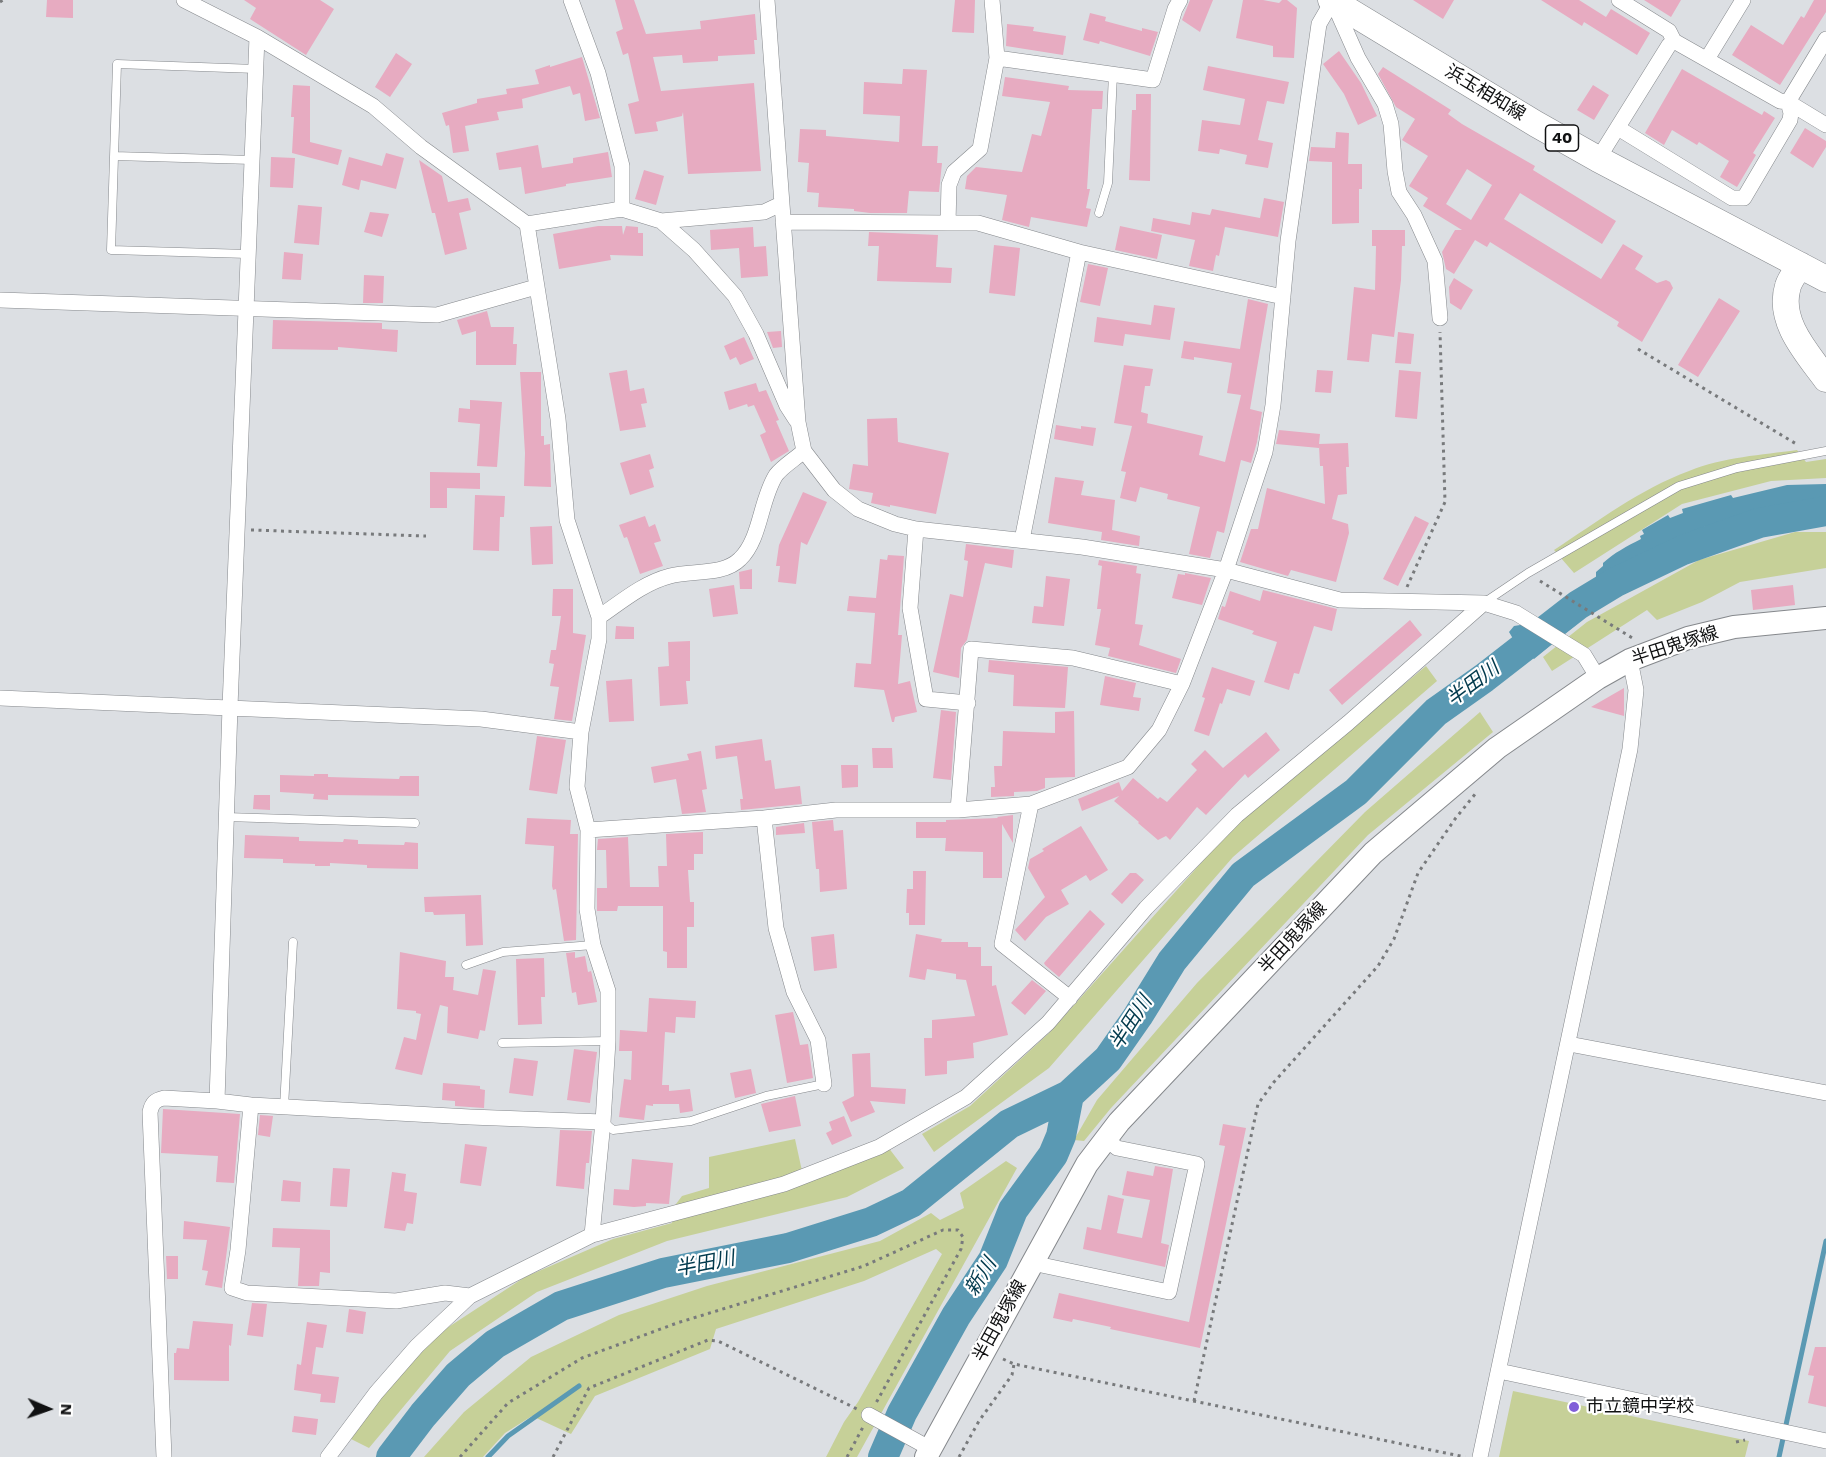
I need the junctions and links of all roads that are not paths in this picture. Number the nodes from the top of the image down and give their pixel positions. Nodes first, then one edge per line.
1 (184, 0) edge
2 (571, 0) edge
3 (767, 0) edge
4 (992, 0) edge
5 (1179, 0) edge
6 (1333, 0) edge
7 (1620, 0) edge
8 (1743, 0) edge
9 (1641, 6) edge
10 (257, 37) junction
11 (1826, 39) edge
12 (1674, 41) junction
13 (997, 57) junction
14 (1707, 59) junction
15 (256, 69) junction
16 (1113, 74) junction
17 (1788, 102) junction
18 (1826, 125) edge
19 (1618, 128) junction
20 (114, 156) junction
21 (1598, 159) junction
22 (252, 160) junction
23 (781, 204) junction
24 (622, 209) junction
25 (1099, 213) dead end
26 (661, 221) junction
27 (783, 222) junction
28 (948, 223) junction
29 (527, 224) junction
30 (1079, 252) junction
31 (248, 254) junction
32 (1800, 265) junction
33 (1826, 279) edge
34 (536, 287) junction
35 (1283, 297) junction
36 (0, 300) edge
37 (246, 309) junction
38 (1440, 318) road end
39 (1826, 380) edge
40 (798, 422) junction
41 (804, 451) junction
42 (1826, 451) edge
43 (916, 529) junction
44 (1022, 540) junction
45 (1226, 570) junction
46 (1484, 603) junction
47 (599, 617) junction
48 (1826, 618) edge
49 (1633, 650) junction
50 (1599, 678) junction
51 (1182, 684) junction
52 (0, 698) edge
53 (968, 703) junction
54 (230, 707) junction
55 (581, 732) junction
56 (1031, 804) junction
57 (958, 810) junction
58 (226, 817) junction
59 (764, 818) junction
60 (415, 823) dead end
61 (588, 830) junction
62 (293, 942) dead end
63 (593, 945) junction
64 (466, 965) dead end
65 (1070, 998) junction
66 (608, 1041) junction
67 (502, 1043) dead end
68 (1569, 1044) junction
69 (824, 1084) joint
70 (1826, 1094) edge
71 (217, 1101) junction
72 (250, 1105) junction
73 (284, 1107) junction
74 (603, 1122) junction
75 (1106, 1138) junction
76 (592, 1235) junction
77 (1032, 1263) junction
78 (470, 1296) junction
79 (1499, 1371) junction
80 (869, 1415) road end
81 (1826, 1441) edge
82 (926, 1450) edge
83 (164, 1457) edge
84 (328, 1457) edge
85 (1480, 1457) edge

1 - 10 street
2 - 24 street
3 - 23 street
4 - 13 street
5 - 16 street
6 - 21 main road, 浜玉相知線 / 40
6 - 35 street
6 - 38 street
7 - 9 street
8 - 14 street
9 - 12 street
10 - 15 street
10 - 29 street
11 - 17 street
12 - 14 street
12 - 19 street
13 - 16 street
13 - 28 street
14 - 17 street
15 - 20 lane
15 - 22 street
16 - 25 lane
17 - 18 street
17 - 19 street
19 - 21 street
20 - 22 lane
20 - 31 lane
21 - 32 main road, 浜玉相知線 / 40
22 - 31 street
23 - 26 street
23 - 27 street
24 - 26 street
24 - 29 street
26 - 40 street
27 - 28 street
27 - 40 street
28 - 30 street
29 - 34 street
30 - 35 street
30 - 44 street
31 - 37 street
32 - 33 main road, 浜玉相知線 / 40
32 - 39 main road
34 - 37 street
34 - 47 street
35 - 45 street
36 - 37 street
37 - 54 street
40 - 41 street
41 - 43 street
41 - 47 street
42 - 46 lane
43 - 44 street
43 - 53 street
44 - 45 street
45 - 46 street
45 - 51 street
46 - 50 street
46 - 65 street
47 - 55 street
48 - 49 main road, 半田鬼塚線
49 - 50 main road, 半田鬼塚線
49 - 68 street
50 - 75 main road, 半田鬼塚線
51 - 53 street
51 - 56 street
52 - 54 street
53 - 57 street
54 - 55 street
54 - 58 street
55 - 61 street
56 - 57 street
56 - 65 street
57 - 59 street
58 - 60 lane
58 - 71 street
59 - 61 street
59 - 69 street
61 - 63 street
62 - 73 lane
63 - 64 lane
63 - 66 street
65 - 76 street
66 - 67 lane
66 - 74 street
68 - 70 street
68 - 79 street
69 - 74 lane
71 - 72 street
71 - 83 street
72 - 73 street
72 - 78 street
73 - 74 street
74 - 76 street
75 - 77 main road, 半田鬼塚線
75 - 77 street
76 - 78 street
77 - 82 main road, 半田鬼塚線
78 - 84 street
79 - 81 street
79 - 85 street
80 - 82 street

